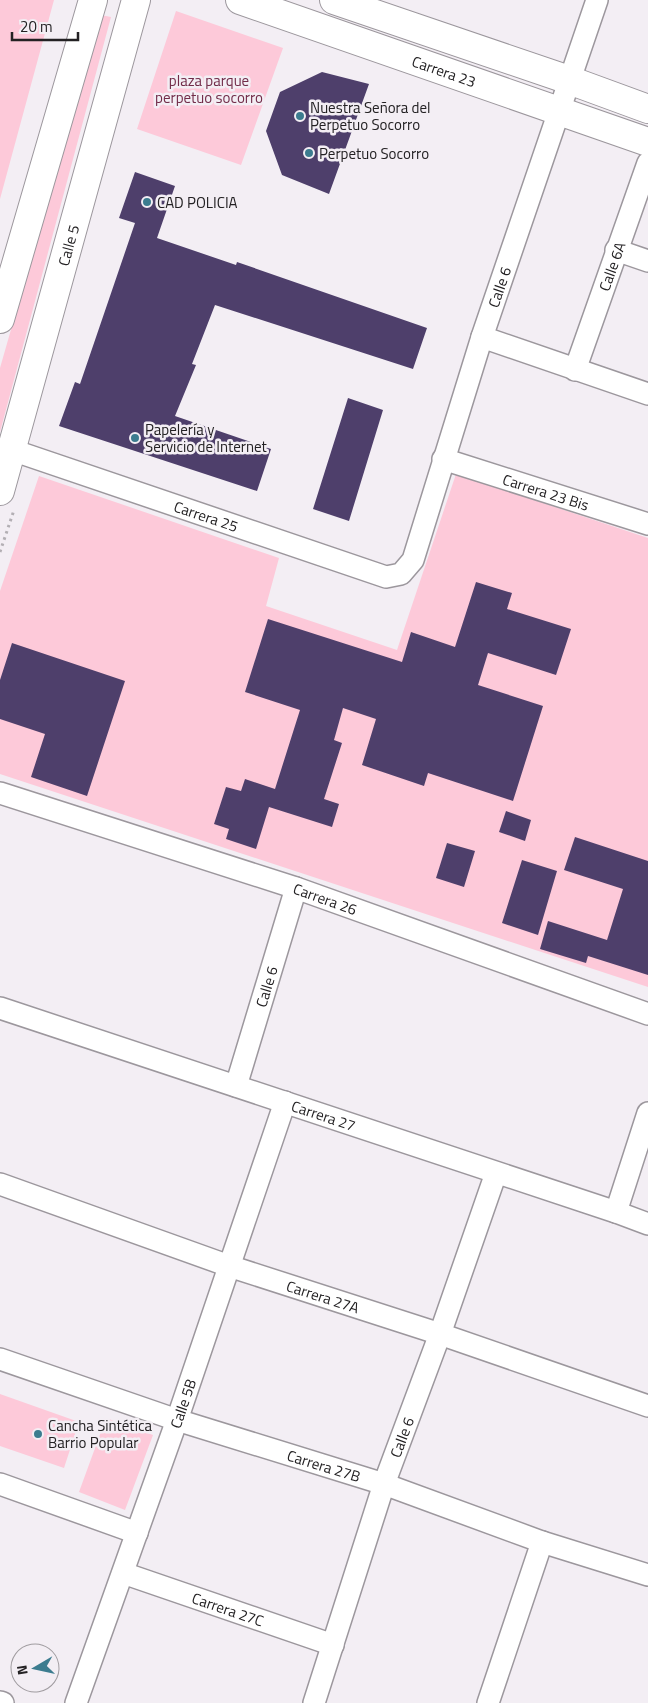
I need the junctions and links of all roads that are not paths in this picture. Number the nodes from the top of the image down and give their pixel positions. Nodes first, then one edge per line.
1 (76, 0) edge
2 (94, 0) edge
3 (136, 0) edge
4 (240, 0) edge
5 (334, 0) edge
6 (597, 0) edge
7 (72, 77) junction
8 (570, 80) junction
9 (648, 109) edge
10 (560, 112) junction
11 (648, 142) edge
12 (648, 162) edge
13 (616, 250) junction
14 (648, 261) edge
15 (0, 319) edge
16 (482, 337) junction
17 (575, 370) junction
18 (648, 394) edge
19 (12, 450) junction
20 (443, 459) junction
21 (0, 491) edge
22 (648, 524) edge
23 (402, 574) joint
24 (0, 793) edge
25 (296, 888) junction
26 (0, 1008) edge
27 (648, 1014) edge
28 (236, 1086) junction
29 (285, 1102) junction
30 (648, 1113) edge
31 (496, 1173) junction
32 (0, 1184) edge
33 (616, 1212) junction
34 (648, 1224) edge
35 (229, 1266) junction
36 (440, 1334) junction
37 (0, 1359) edge
38 (648, 1406) edge
39 (177, 1420) junction
40 (0, 1484) edge
41 (384, 1484) junction
42 (137, 1533) junction
43 (542, 1542) junction
44 (123, 1573) junction
45 (648, 1575) edge
46 (333, 1645) junction
47 (76, 1703) edge
48 (314, 1703) edge
49 (488, 1703) edge

1 - 7 main road
2 - 7 main road
3 - 19 main road, Calle 5
4 - 10 main road, Carrera 23
5 - 8 main road
6 - 8 street, Calle 6
7 - 15 main road
8 - 9 main road
8 - 10 street, Calle 6
10 - 11 main road, Carrera 23
10 - 16 street, Calle 6
12 - 13 street, Calle 6A
13 - 14 street
13 - 17 street, Calle 6A
16 - 17 street
16 - 20 street, Calle 6
17 - 18 street
19 - 21 main road, Calle 5
19 - 23 street, Carrera 25
20 - 22 street, Carrera 23 Bis
20 - 23 street, Calle 6
24 - 25 street, Carrera 26
25 - 27 street, Carrera 26
25 - 28 street, Calle 6
26 - 28 street, Carrera 27
28 - 29 street, Carrera 27
29 - 31 street, Carrera 27
29 - 35 street, Calle 5B
30 - 33 street
31 - 33 street, Carrera 27
31 - 36 street, Calle 6
32 - 35 street, Carrera 27A
33 - 34 street, Carrera 27
35 - 36 street, Carrera 27A
35 - 39 street, Calle 5B
36 - 38 street, Carrera 27A
36 - 41 street, Calle 6
37 - 39 street, Carrera 27B
39 - 41 street, Carrera 27B
39 - 42 street, Calle 5B
40 - 42 street
41 - 43 street, Carrera 27B
41 - 46 street, Calle 6
42 - 44 street, Calle 5B
43 - 45 street, Carrera 27B
43 - 49 street
44 - 46 street, Carrera 27C
44 - 47 street, Calle 5B
46 - 48 street, Calle 6

